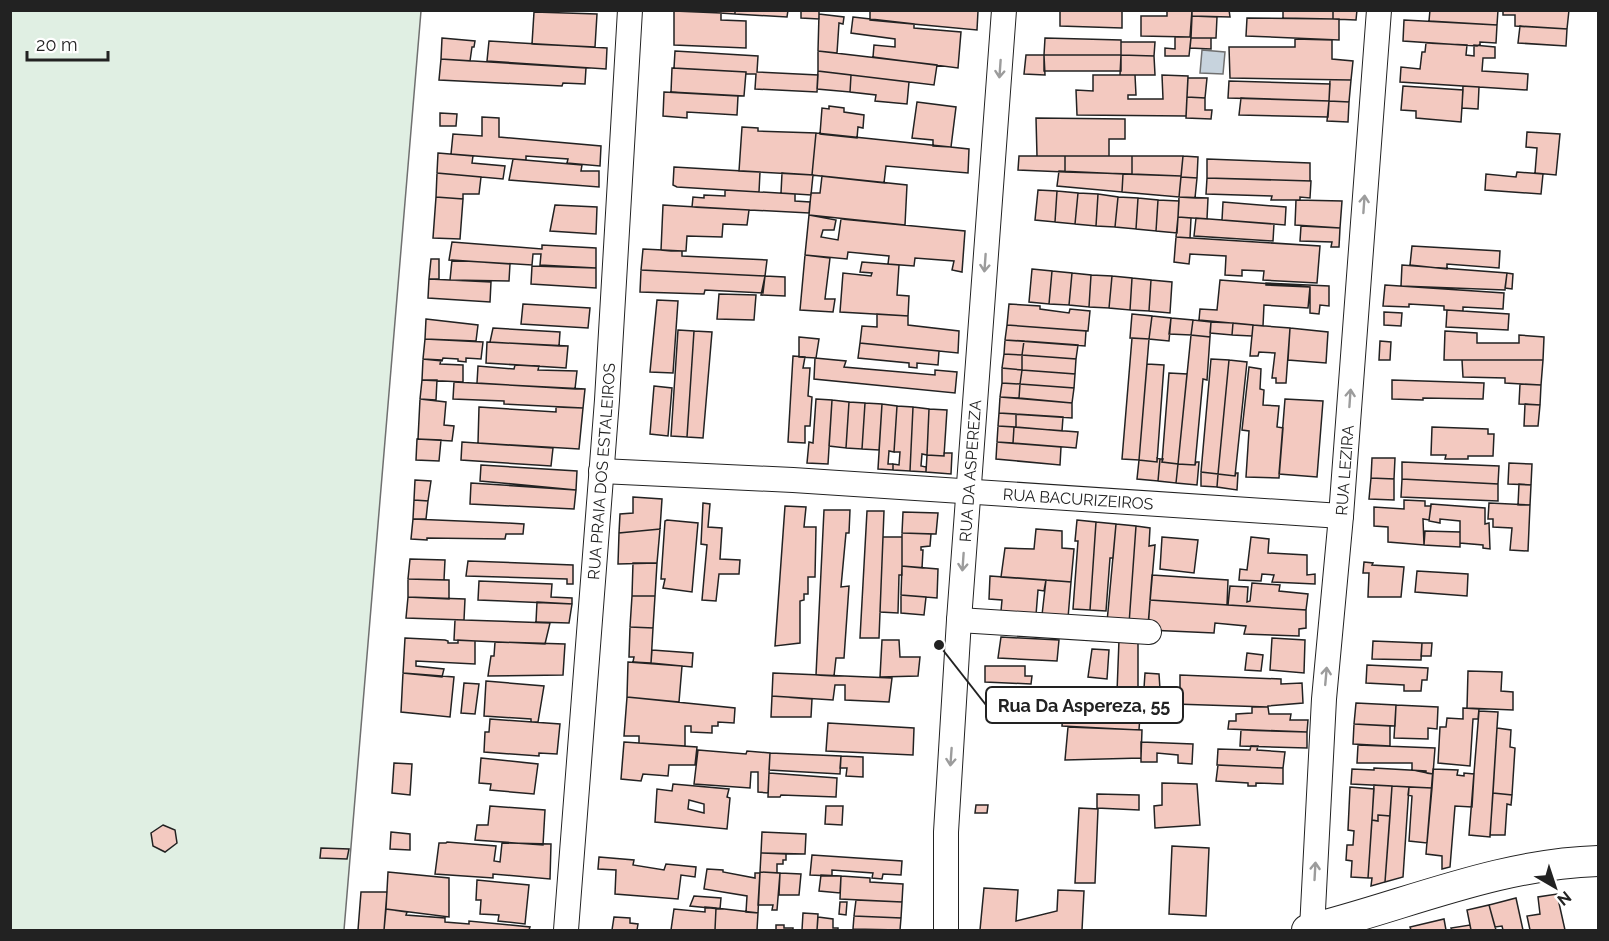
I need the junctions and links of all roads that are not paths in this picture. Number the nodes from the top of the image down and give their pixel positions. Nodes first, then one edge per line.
1 (630, 10) edge
2 (1004, 10) edge
3 (1379, 10) edge
4 (601, 471) junction
5 (968, 492) junction
6 (1341, 516) junction
7 (959, 620) junction
8 (1149, 632) dead end
9 (1599, 861) edge
10 (566, 930) edge
11 (946, 930) edge
12 (1309, 930) edge

1 - 4 street, RUA PRAIA DOS ESTALEIROS
2 -> 5 street, RUA DA ASPEREZA
6 -> 3 street, RUA LEZIRA
4 - 5 street, RUA BACURIZEIROS
4 - 10 street, RUA PRAIA DOS ESTALEIROS
5 - 6 street, RUA BACURIZEIROS
5 -> 7 street, RUA DA ASPEREZA
12 -> 6 street, RUA LEZIRA
7 - 8 street
7 -> 11 street, RUA DA ASPEREZA
9 - 12 street

